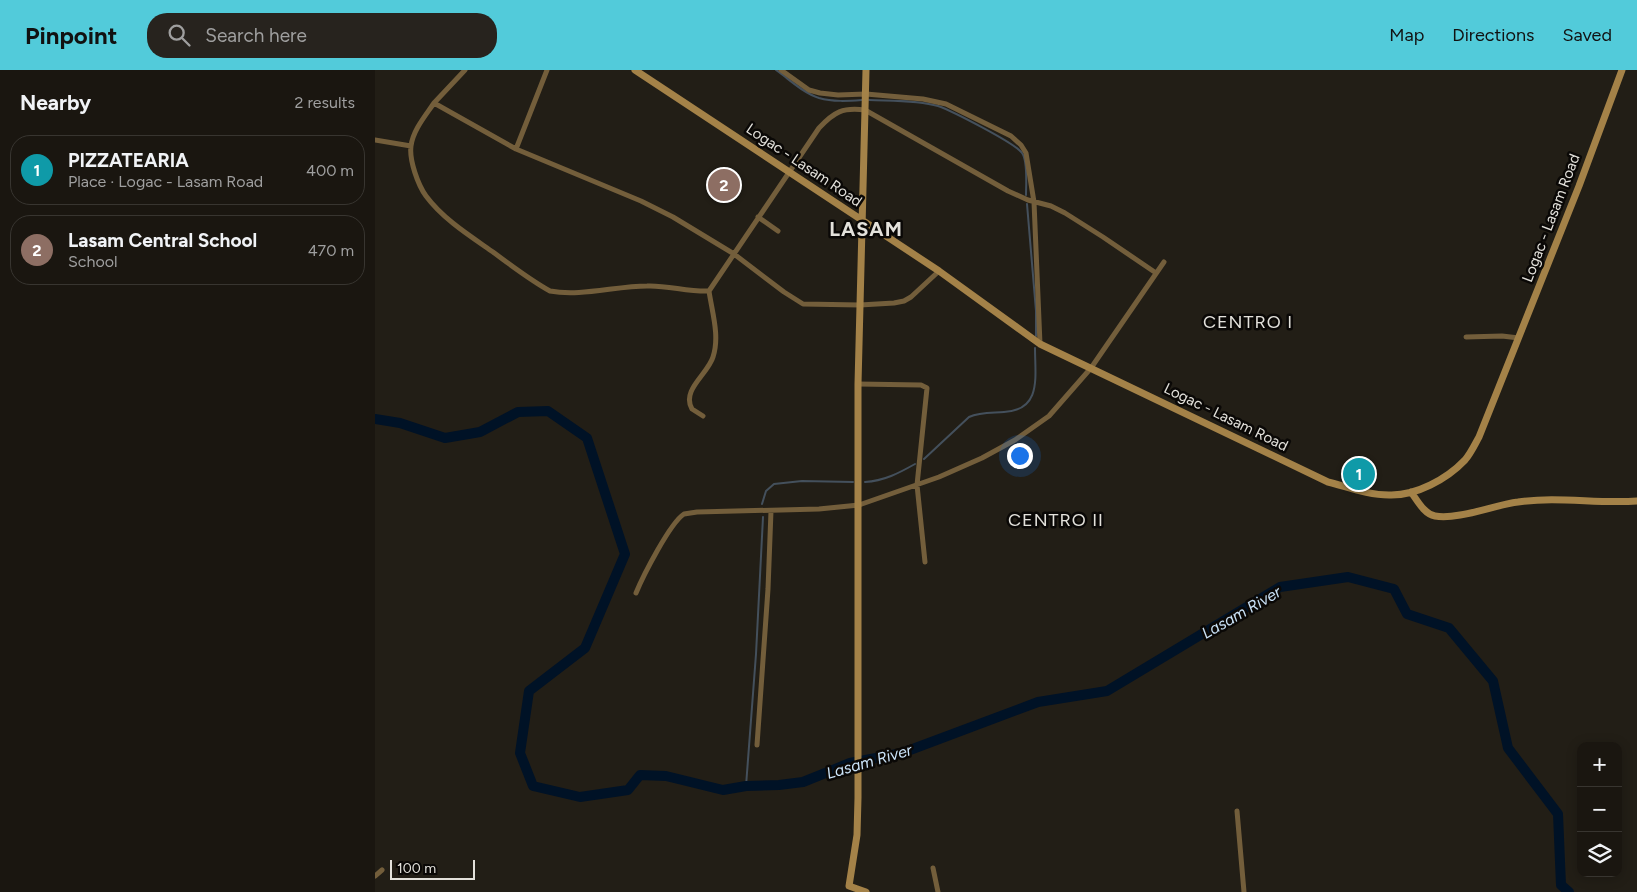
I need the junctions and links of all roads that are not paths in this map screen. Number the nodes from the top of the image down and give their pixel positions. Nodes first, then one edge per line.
1 (465, 70) edge
2 (547, 70) edge
3 (635, 70) edge
4 (781, 70) edge
5 (866, 70) edge
6 (1622, 70) edge
7 (866, 94) junction
8 (434, 102) junction
9 (865, 110) junction
10 (375, 140) edge
11 (411, 146) junction
12 (516, 148) junction
13 (789, 170) junction
14 (1034, 202) junction
15 (758, 217) junction
16 (863, 221) junction
17 (777, 231) dead end
18 (734, 254) junction
19 (1164, 262) dead end
20 (939, 271) junction
21 (1155, 273) junction
22 (709, 291) junction
23 (860, 305) junction
24 (1466, 337) dead end
25 (1519, 338) junction
26 (1040, 344) junction
27 (1091, 368) junction
28 (859, 384) junction
29 (703, 416) dead end
30 (917, 485) junction
31 (1411, 492) junction
32 (1637, 501) edge
33 (859, 505) junction
34 (771, 511) junction
35 (925, 562) dead end
36 (636, 593) dead end
37 (757, 745) dead end
38 (1237, 811) dead end
39 (933, 868) dead end
40 (382, 870) dead end
41 (375, 876) edge
42 (848, 889) edge
43 (866, 892) edge
44 (938, 892) edge
45 (1244, 892) edge

1 - 8 street
2 - 12 street
3 - 13 main road, Logac - Lasam Road
4 - 7 street
5 - 7 main road
6 - 25 main road, Logac - Lasam Road
7 - 9 main road
7 - 14 street
8 - 11 street
8 - 12 street
9 - 13 street
9 - 14 street
9 - 16 main road
10 - 11 street
11 - 22 street
12 - 18 street
13 - 15 street
13 - 16 main road, Logac - Lasam Road
14 - 21 street
14 - 26 street
15 - 17 street
15 - 18 street
16 - 20 main road, Logac - Lasam Road
16 - 23 main road
18 - 22 street
18 - 23 street
19 - 21 street
20 - 23 street
20 - 26 main road, Logac - Lasam Road
21 - 27 street
22 - 29 street
23 - 28 main road
24 - 25 street
25 - 31 main road, Logac - Lasam Road
26 - 27 main road, Logac - Lasam Road
27 - 30 street
27 - 31 main road, Logac - Lasam Road
28 - 30 street
28 - 33 main road
30 - 33 street
30 - 35 street
31 - 32 main road
33 - 34 street
33 - 42 main road
34 - 36 street
34 - 37 street
38 - 45 street
39 - 44 street
40 - 41 street
42 - 43 main road

